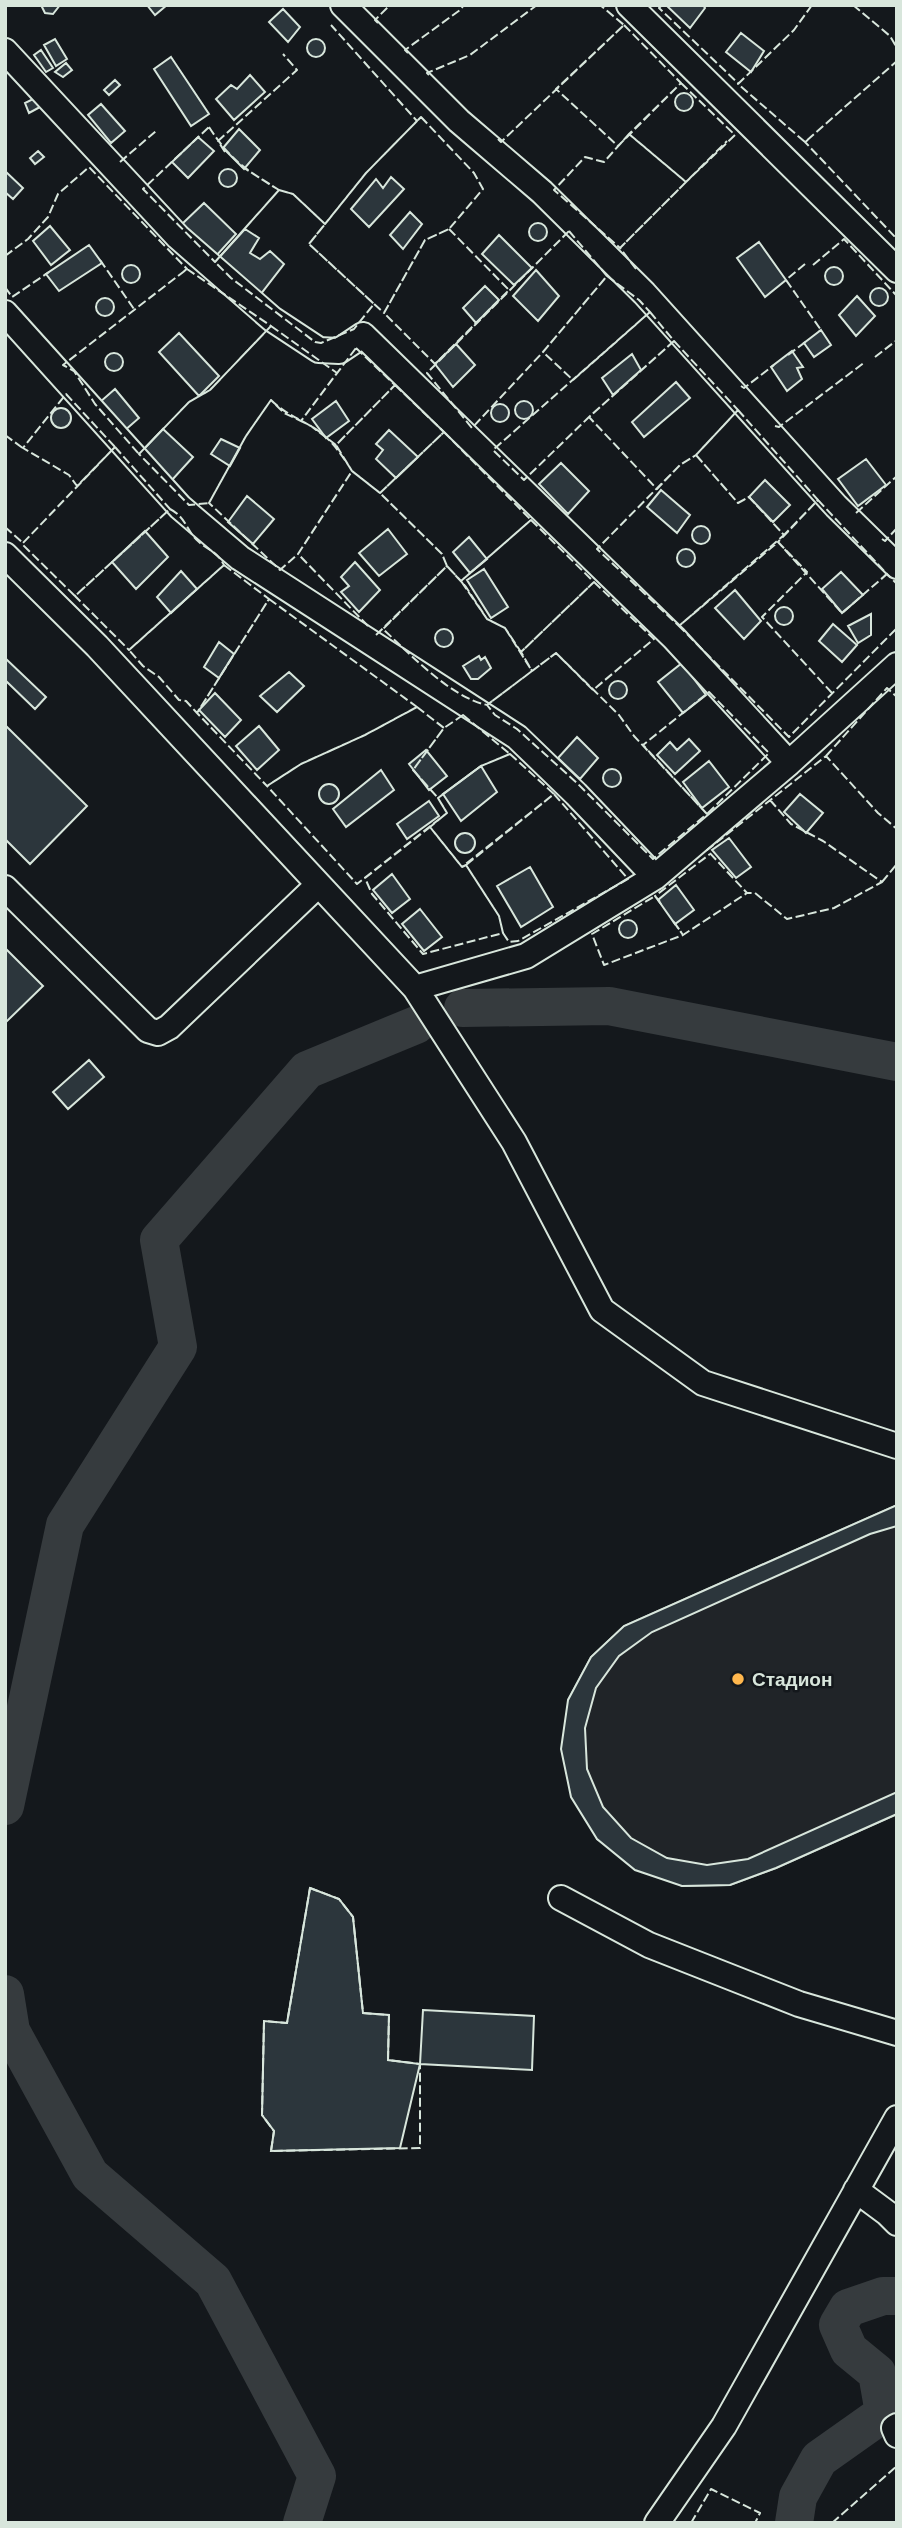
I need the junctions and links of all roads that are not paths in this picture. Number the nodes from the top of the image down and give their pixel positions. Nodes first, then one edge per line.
1 (343, 5) edge
2 (629, 5) edge
3 (5, 51) edge
4 (897, 270) edge
5 (5, 313) edge
6 (5, 555) edge
7 (897, 566) edge
8 (897, 665) edge
9 (789, 763) junction
10 (655, 877) junction
11 (318, 885) junction
12 (5, 888) edge
13 (415, 988) junction
14 (897, 1446) edge
15 (561, 1898) dead end
16 (897, 2033) edge
17 (897, 2118) edge
18 (856, 2190) junction
19 (897, 2223) edge
20 (897, 2426) edge
21 (897, 2435) edge
22 (657, 2523) edge

1 - 7 street
2 - 4 street
3 - 9 street
5 - 10 street
6 - 11 street
8 - 9 street
9 - 10 street
10 - 13 street
11 - 12 street
11 - 13 street
13 - 14 street
15 - 16 street
17 - 18 street
18 - 19 street
18 - 22 street
20 - 21 street

